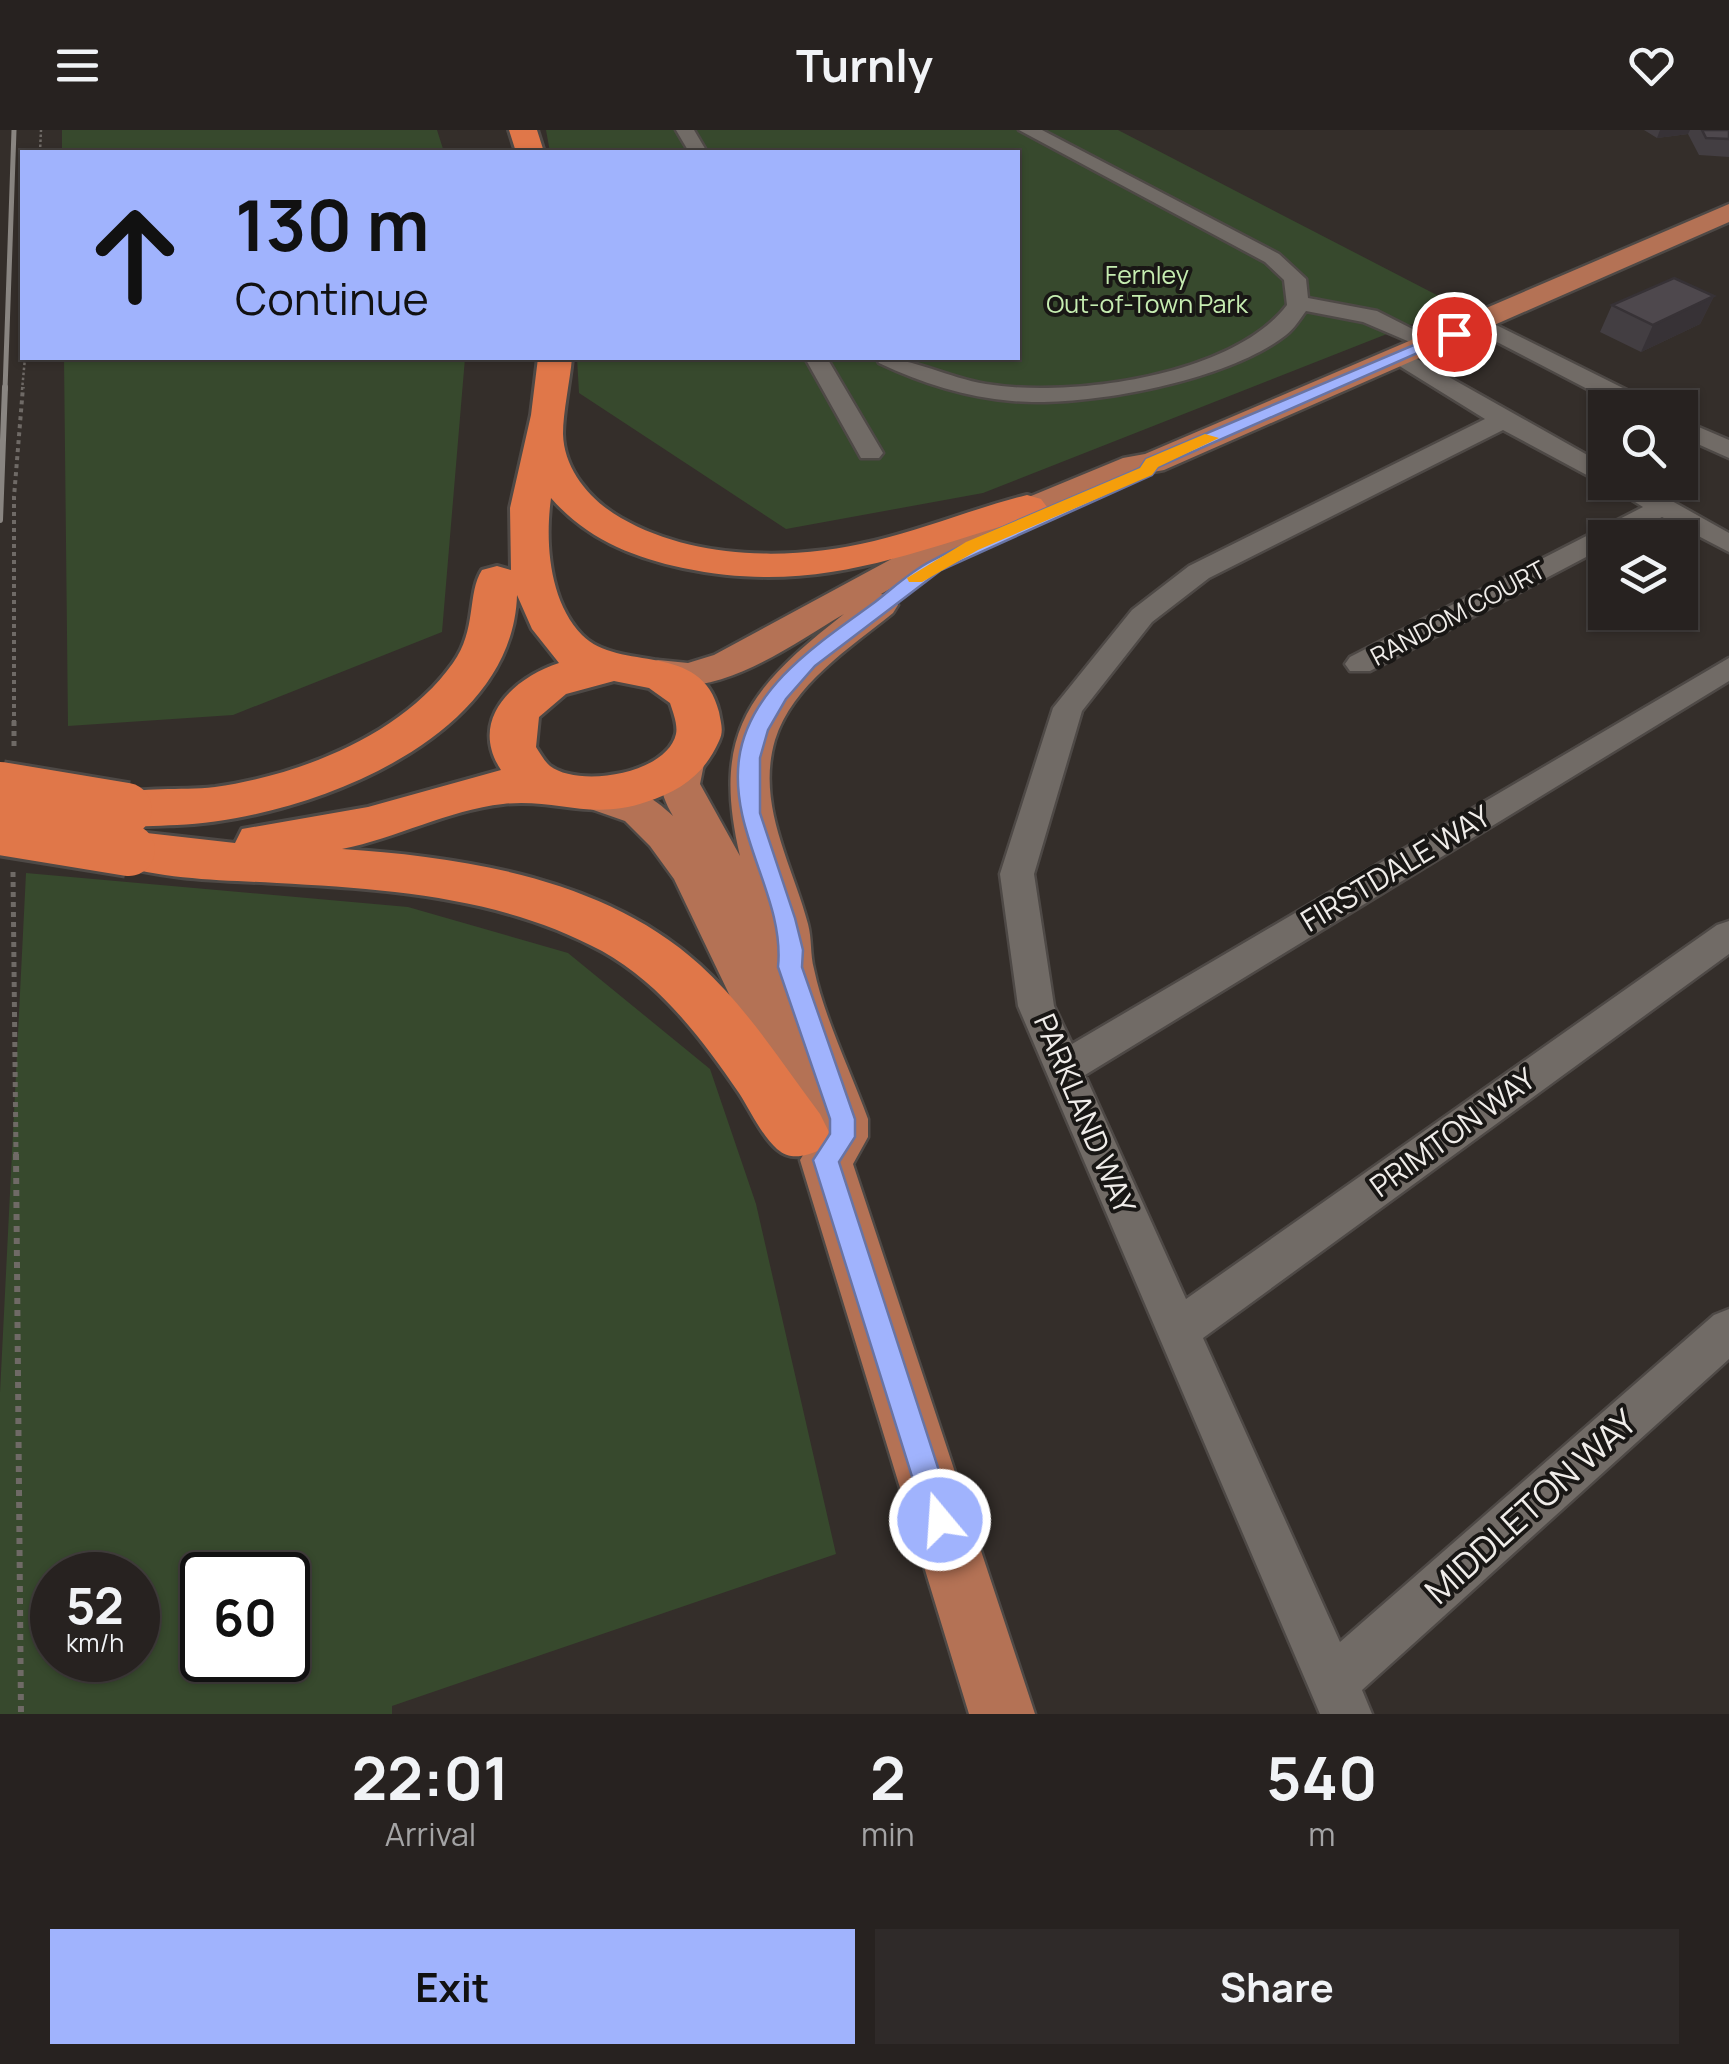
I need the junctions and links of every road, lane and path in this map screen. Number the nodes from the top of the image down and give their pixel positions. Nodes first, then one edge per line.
1 (1028, 130) edge
2 (1729, 212) edge
3 (1298, 303) junction
4 (1478, 323) junction
5 (1431, 344) junction
6 (1401, 357) junction
7 (24, 360) edge
8 (554, 360) edge
9 (817, 360) edge
10 (892, 360) edge
11 (1609, 390) edge
12 (1503, 420) junction
13 (1698, 435) edge
14 (526, 436) junction
15 (1729, 450) edge
16 (870, 453) dead end
17 (1152, 463) junction
18 (1588, 467) edge
19 (1650, 500) edge
20 (1027, 507) junction
21 (1662, 507) junction
22 (1729, 544) edge
23 (497, 579) junction
24 (909, 582) junction
25 (1360, 664) dead end
26 (614, 666) junction
27 (1729, 668) edge
28 (658, 674) junction
29 (521, 714) junction
30 (692, 743) junction
31 (7, 778) edge
32 (573, 791) junction
33 (128, 829) junction
34 (7, 847) edge
35 (1729, 935) edge
36 (790, 967) junction
37 (1063, 1069) junction
38 (812, 1146) junction
39 (1178, 1330) junction
40 (1729, 1330) edge
41 (1339, 1699) edge
42 (21, 1714) edge
43 (1002, 1714) edge

1 - 3 street
2 - 4 main road
3 - 5 street
3 - 10 street
4 - 5 main road
4 - 11 street
5 - 6 main road
6 - 12 street
6 - 17 main road
7 - 31 path
8 - 14 highway
9 - 16 street
12 - 18 street
12 - 37 street, PARKLAND WAY
13 - 15 street
14 - 20 highway
14 - 23 highway
14 - 26 highway
17 - 20 main road
17 - 24 main road
19 - 21 street
20 - 28 main road
21 - 22 street
21 - 25 street, RANDOM COURT
23 - 29 highway
23 - 33 highway
24 - 30 main road
24 - 36 main road
26 - 28 highway
26 - 29 highway
27 - 37 street, FIRSTDALE WAY
28 - 30 highway
29 - 32 highway
29 - 33 highway
30 - 32 highway
30 - 36 main road
31 - 33 highway, bridge
32 - 33 highway
32 - 38 main road
33 - 34 highway, bridge
33 - 38 highway
34 - 42 path
35 - 39 street, PRIMTON WAY
36 - 38 main road
37 - 39 street, PARKLAND WAY
38 - 43 main road
39 - 41 street, PARKLAND WAY
40 - 41 street, MIDDLETON WAY

